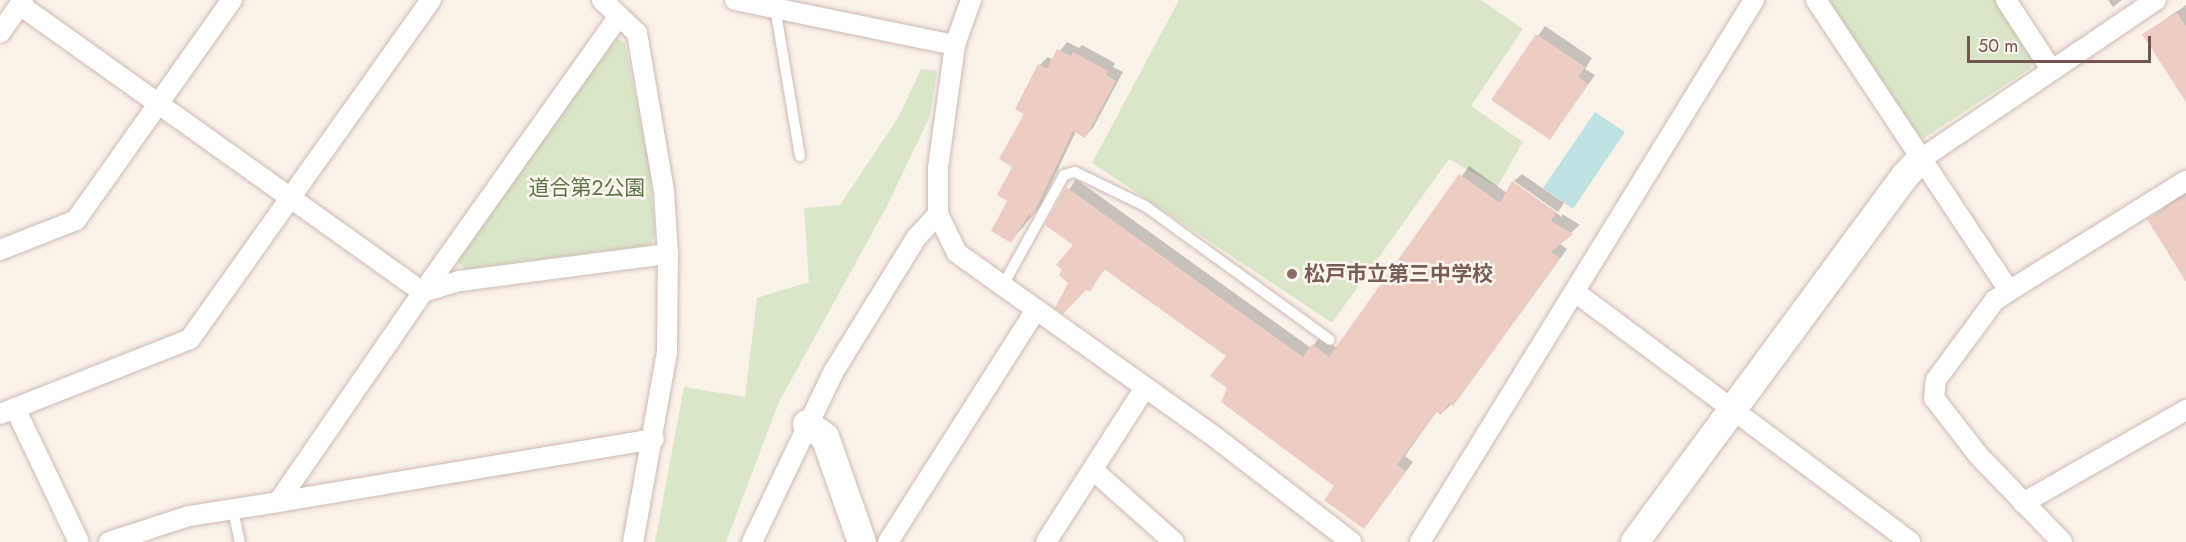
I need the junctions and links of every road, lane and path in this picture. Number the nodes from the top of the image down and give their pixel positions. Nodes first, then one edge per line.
1 (232, 0) edge
2 (431, 0) edge
3 (602, 0) edge
4 (735, 0) edge
5 (971, 0) edge
6 (1754, 0) edge
7 (1816, 0) edge
8 (2006, 0) edge
9 (2156, 0) edge
10 (22, 2) edge
11 (776, 7) junction
12 (619, 16) junction
13 (0, 33) edge
14 (955, 45) junction
15 (2051, 69) junction
16 (157, 105) junction
17 (800, 156) dead end
18 (1921, 159) junction
19 (2186, 181) edge
20 (293, 199) junction
21 (938, 214) junction
22 (0, 250) edge
23 (668, 254) junction
24 (1002, 287) junction
25 (2008, 291) junction
26 (423, 292) junction
27 (1575, 292) junction
28 (1036, 310) junction
29 (1330, 340) dead end
30 (1145, 388) junction
31 (2186, 410) edge
32 (7, 411) edge
33 (1730, 411) junction
34 (807, 424) junction
35 (654, 440) junction
36 (1093, 470) junction
37 (278, 502) junction
38 (2023, 503) junction
39 (233, 510) junction
40 (79, 542) edge
41 (109, 542) edge
42 (240, 542) edge
43 (633, 542) edge
44 (752, 542) edge
45 (862, 542) edge
46 (888, 542) edge
47 (1046, 542) edge
48 (1174, 542) edge
49 (1351, 542) edge
50 (1420, 542) edge
51 (1635, 542) edge
52 (1910, 542) edge
53 (2062, 542) edge

1 - 16 street
2 - 20 street
3 - 12 street
4 - 11 street
5 - 14 street
6 - 27 street
7 - 18 street
8 - 15 street
9 - 15 street
10 - 13 street
10 - 16 street
11 - 14 street
11 - 17 lane
12 - 23 street
12 - 26 street
14 - 21 street
15 - 18 street
16 - 20 street
16 - 22 street
18 - 25 street
18 - 33 street
19 - 25 street
20 - 26 street
20 - 32 street
21 - 24 street
21 - 34 street
23 - 26 street
23 - 35 street
24 - 28 street
24 - 29 lane
25 - 38 street
26 - 37 street
27 - 33 street
27 - 50 street
28 - 30 street
28 - 46 street
30 - 36 street
30 - 49 street
31 - 38 street
32 - 40 street
33 - 51 street
33 - 52 street
34 - 44 street
34 - 45 street
35 - 37 street
35 - 43 street
36 - 47 street
36 - 48 street
37 - 39 street
38 - 53 street
39 - 41 street
39 - 42 lane

